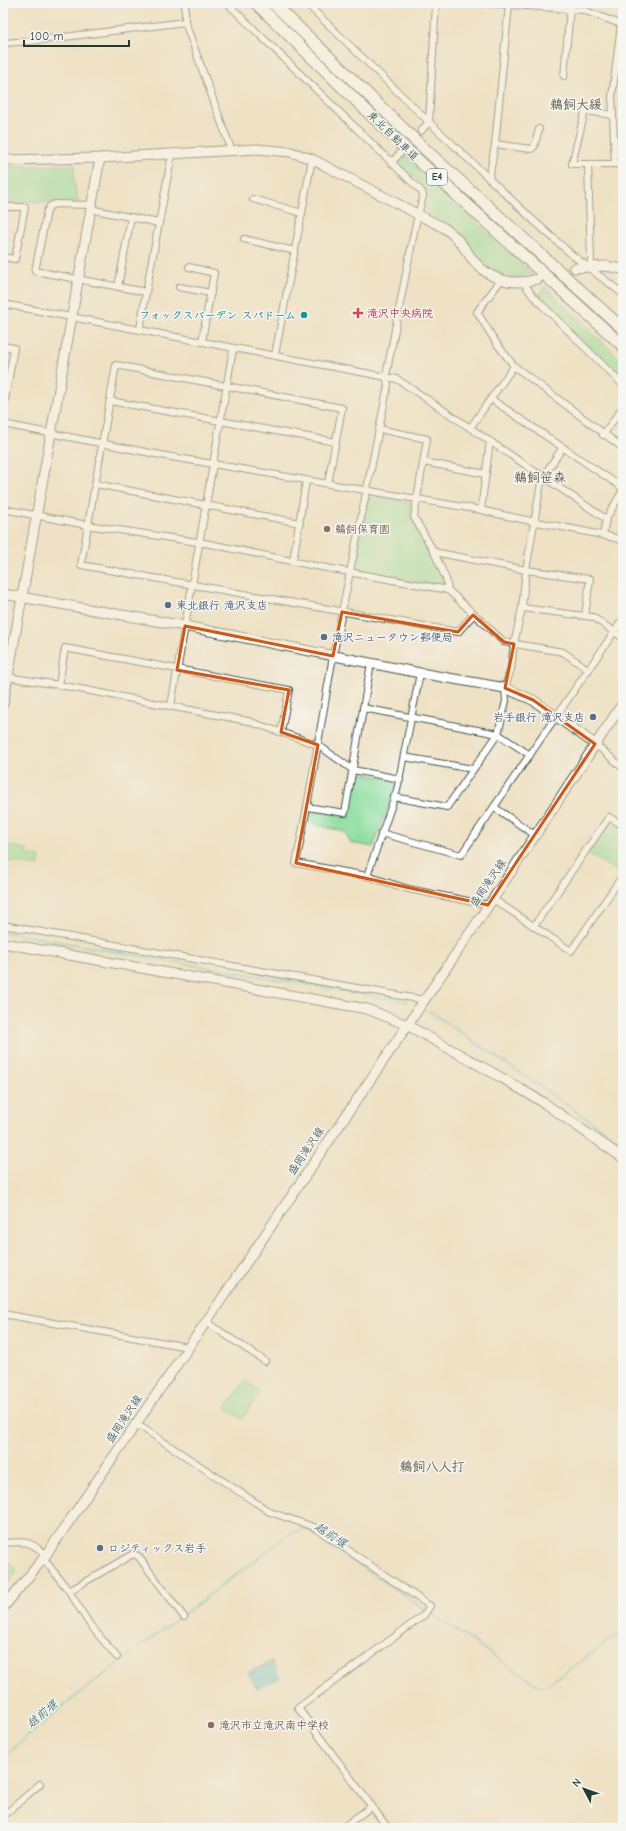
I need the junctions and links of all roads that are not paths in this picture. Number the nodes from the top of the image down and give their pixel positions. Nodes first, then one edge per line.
1 (185, 3) edge
2 (226, 3) edge
3 (256, 3) edge
4 (273, 3) edge
5 (306, 3) edge
6 (436, 3) edge
7 (481, 3) edge
8 (509, 5) junction
9 (570, 9) junction
10 (185, 22) junction
11 (622, 24) edge
12 (3, 43) edge
13 (564, 76) dead end
14 (613, 115) junction
15 (429, 122) junction
16 (539, 128) dead end
17 (421, 131) dead end
18 (495, 144) junction
19 (232, 149) junction
20 (402, 151) dead end
21 (172, 154) junction
22 (100, 158) junction
23 (312, 159) junction
24 (3, 160) edge
25 (392, 162) junction
26 (615, 164) junction
27 (623, 164) edge
28 (588, 165) junction
29 (490, 179) junction
30 (253, 199) dead end
31 (3, 207) edge
32 (91, 207) junction
33 (302, 213) junction
34 (419, 215) junction
35 (131, 217) junction
36 (159, 223) junction
37 (244, 239) dead end
38 (295, 251) junction
39 (3, 257) edge
40 (590, 266) junction
41 (189, 267) dead end
42 (575, 268) tunnel mouth
43 (623, 269) edge
44 (78, 279) junction
45 (538, 279) tunnel mouth
46 (501, 280) junction
47 (524, 283) junction
48 (118, 287) junction
49 (179, 287) dead end
50 (146, 292) junction
51 (211, 293) junction
52 (623, 294) edge
53 (3, 304) edge
54 (71, 316) junction
55 (140, 329) junction
56 (623, 329) edge
57 (202, 341) junction
58 (3, 346) edge
59 (623, 346) edge
60 (233, 349) junction
61 (275, 355) junction
62 (514, 366) junction
63 (386, 376) junction
64 (6, 383) edge
65 (228, 385) junction
66 (623, 385) edge
67 (491, 398) junction
68 (110, 401) junction
69 (623, 406) edge
70 (3, 412) edge
71 (222, 422) junction
72 (3, 424) edge
73 (470, 428) junction
74 (379, 429) junction
75 (52, 433) junction
76 (603, 435) junction
77 (490, 441) junction
78 (336, 442) junction
79 (102, 443) junction
80 (563, 447) junction
81 (623, 448) edge
82 (424, 462) junction
83 (214, 463) junction
84 (486, 474) junction
85 (543, 476) junction
86 (306, 481) junction
87 (328, 483) junction
88 (95, 484) junction
89 (623, 489) edge
90 (366, 491) junction
91 (418, 500) junction
92 (207, 507) junction
93 (3, 509) edge
94 (481, 510) junction
95 (36, 515) junction
96 (606, 518) junction
97 (535, 522) junction
98 (300, 523) junction
99 (87, 525) junction
100 (603, 535) junction
101 (623, 540) edge
102 (201, 543) junction
103 (434, 552) junction
104 (293, 561) junction
105 (526, 570) junction
106 (350, 572) junction
107 (193, 584) junction
108 (448, 590) junction
109 (3, 594) edge
110 (21, 598) junction
111 (522, 608) junction
112 (342, 612) junction
113 (473, 615) junction
114 (585, 616) junction
115 (623, 619) edge
116 (185, 626) junction
117 (615, 632) junction
118 (623, 638) edge
119 (514, 644) junction
120 (333, 656) junction
121 (371, 663) junction
122 (177, 670) junction
123 (588, 670) junction
124 (420, 673) junction
125 (7, 678) junction
126 (59, 685) junction
127 (505, 688) junction
128 (623, 703) edge
129 (3, 704) edge
130 (171, 706) junction
131 (363, 708) junction
132 (557, 716) junction
133 (412, 718) junction
134 (281, 732) junction
135 (498, 734) junction
136 (595, 744) junction
137 (318, 745) junction
138 (530, 755) junction
139 (404, 757) junction
140 (623, 768) edge
141 (473, 769) junction
142 (353, 770) junction
143 (400, 779) junction
144 (394, 797) junction
145 (307, 807) junction
146 (494, 807) junction
147 (623, 826) edge
148 (381, 833) junction
149 (535, 835) junction
150 (623, 875) edge
151 (366, 876) junction
152 (490, 902) junction
153 (3, 925) edge
154 (534, 926) junction
155 (3, 943) edge
156 (424, 1000) junction
157 (407, 1025) junction
158 (623, 1158) edge
159 (3, 1314) edge
160 (206, 1322) junction
161 (188, 1347) junction
162 (265, 1361) dead end
163 (135, 1423) junction
164 (3, 1543) edge
165 (45, 1556) junction
166 (69, 1591) junction
167 (3, 1608) edge
168 (183, 1615) dead end
169 (117, 1657) dead end
170 (40, 1784) dead end
171 (372, 1806) junction
172 (3, 1816) edge
173 (342, 1828) edge
174 (388, 1828) edge

1 - 10 street
2 - 25 street
3 - 59 highway, 東北自動車道 / E4
4 - 56 highway, 東北自動車道 / E4
5 - 15 street
6 - 15 street
7 - 8 street
8 - 9 street
8 - 18 street
9 - 11 street
9 - 13 street
10 - 12 street
10 - 19 street
11 - 14 street
14 - 26 street
14 - 28 street
15 - 17 street
15 - 29 street
16 - 18 street
18 - 29 street
19 - 21 street
19 - 23 street
20 - 25 street
21 - 22 street
21 - 36 street
22 - 24 street
22 - 32 street
23 - 33 street
23 - 34 street
25 - 34 street
26 - 27 street
26 - 28 street
28 - 40 street
29 - 40 street
30 - 33 street
31 - 39 street
32 - 35 street
32 - 44 street
32 - 44 street
33 - 38 street
34 - 46 street
34 - 63 street
35 - 36 street
35 - 48 street
36 - 50 street
37 - 38 street
38 - 61 street
40 - 42 street
40 - 43 street
40 - 52 street
41 - 51 street
44 - 48 street
44 - 54 street
45 - 47 street
46 - 47 street
46 - 62 street
47 - 66 street
48 - 50 street
49 - 51 street
50 - 55 street
51 - 57 street
53 - 54 street
54 - 55 street
54 - 75 street
55 - 57 street
57 - 60 street
58 - 64 street
60 - 61 street
60 - 65 street
61 - 63 street
62 - 67 street
62 - 76 street
63 - 73 street
63 - 74 street
64 - 70 street
65 - 68 street
65 - 71 street
65 - 78 street
67 - 73 street
67 - 80 street
68 - 71 street
68 - 79 street
69 - 76 street
71 - 78 street
71 - 83 street
72 - 75 street
73 - 77 street
74 - 82 street
74 - 90 street
75 - 79 street
75 - 95 street
76 - 81 street
77 - 84 street
77 - 85 street
78 - 87 street
79 - 83 street
79 - 88 street
80 - 85 street
80 - 89 street
82 - 84 street
82 - 91 street
83 - 86 street
83 - 92 street
84 - 94 street
85 - 96 street
85 - 97 street
86 - 87 street
86 - 98 street
87 - 90 street
88 - 92 street
88 - 99 street
89 - 96 street
90 - 91 street
90 - 106 street
91 - 94 street
91 - 103 street
92 - 98 street
92 - 102 street
93 - 95 street
94 - 97 street
95 - 99 street
95 - 110 street
96 - 100 street
97 - 100 street
97 - 105 street
98 - 104 street
99 - 102 street
99 - 107 street
100 - 101 street
102 - 104 street
102 - 107 street
103 - 105 street
103 - 108 street
104 - 106 street
105 - 111 street
105 - 114 street
106 - 108 street
106 - 112 street
107 - 112 street
107 - 116 street
108 - 113 street
109 - 110 street
110 - 116 street
110 - 125 street
111 - 114 street
111 - 119 street
112 - 113 street
112 - 120 street
113 - 119 street
114 - 117 street
115 - 117 street
116 - 120 street
116 - 122 street
117 - 118 street
117 - 123 street
119 - 123 street
119 - 127 street
120 - 121 street
120 - 137 street
121 - 124 street
121 - 131 street
122 - 126 street
122 - 130 street
122 - 134 street
123 - 132 street
124 - 127 street
124 - 133 street
125 - 126 street
125 - 129 street
126 - 130 street
127 - 132 street
127 - 135 street
128 - 136 street, 盛岡滝沢線
130 - 134 street
131 - 133 street
131 - 142 street
132 - 136 street
132 - 138 street
133 - 135 street
133 - 139 street
134 - 137 street
135 - 138 street
135 - 141 street
136 - 140 street
136 - 149 street, 盛岡滝沢線
137 - 142 street
137 - 145 street
138 - 146 street
139 - 141 street
139 - 143 street
141 - 144 street
142 - 143 street
142 - 145 street
143 - 144 street
144 - 148 street
145 - 151 street
146 - 148 street
146 - 149 street
147 - 154 street
148 - 151 street
149 - 152 street, 盛岡滝沢線
150 - 154 street
151 - 152 street
152 - 154 street
152 - 156 street, 盛岡滝沢線
153 - 156 street
155 - 157 street
156 - 157 street, 盛岡滝沢線
157 - 158 street
157 - 160 street, 盛岡滝沢線
159 - 161 street
160 - 161 street, 盛岡滝沢線
160 - 162 street
161 - 163 street, 盛岡滝沢線
163 - 165 street, 盛岡滝沢線
163 - 171 street
164 - 165 street
165 - 166 street
165 - 167 street, 盛岡滝沢線
166 - 168 street
166 - 169 street
170 - 172 street
171 - 173 street
171 - 174 street

